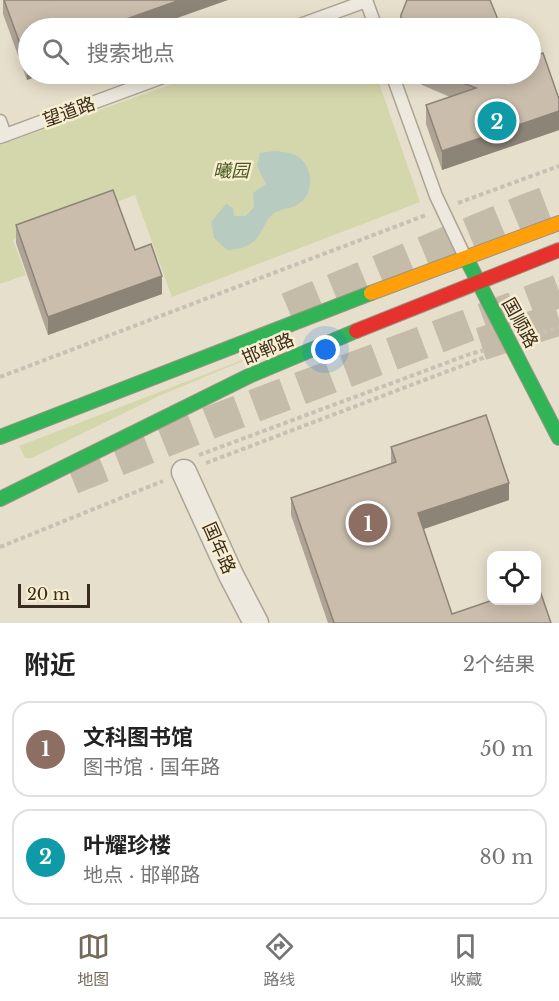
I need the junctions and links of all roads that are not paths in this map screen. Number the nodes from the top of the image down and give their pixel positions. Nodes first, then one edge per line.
1 (366, 0) edge
2 (318, 18) edge
3 (372, 18) edge
4 (144, 84) edge
5 (396, 84) edge
6 (0, 121) edge
7 (2, 136) edge
8 (559, 223) edge
9 (559, 250) edge
10 (466, 258) junction
11 (476, 282) junction
12 (2, 432) edge
13 (559, 438) edge
14 (184, 472) road end
15 (0, 499) edge
16 (256, 623) edge

1 - 2 lane
1 - 3 lane
4 - 7 lane, 望道路
5 - 10 lane
6 - 7 lane
8 - 10 main road, 邯郸路
9 - 11 main road, 邯郸路
10 - 11 main road, 国顺路
10 - 12 main road, 邯郸路
11 - 13 main road, 国顺路
11 - 15 main road, 邯郸路
14 - 16 street, 国年路

